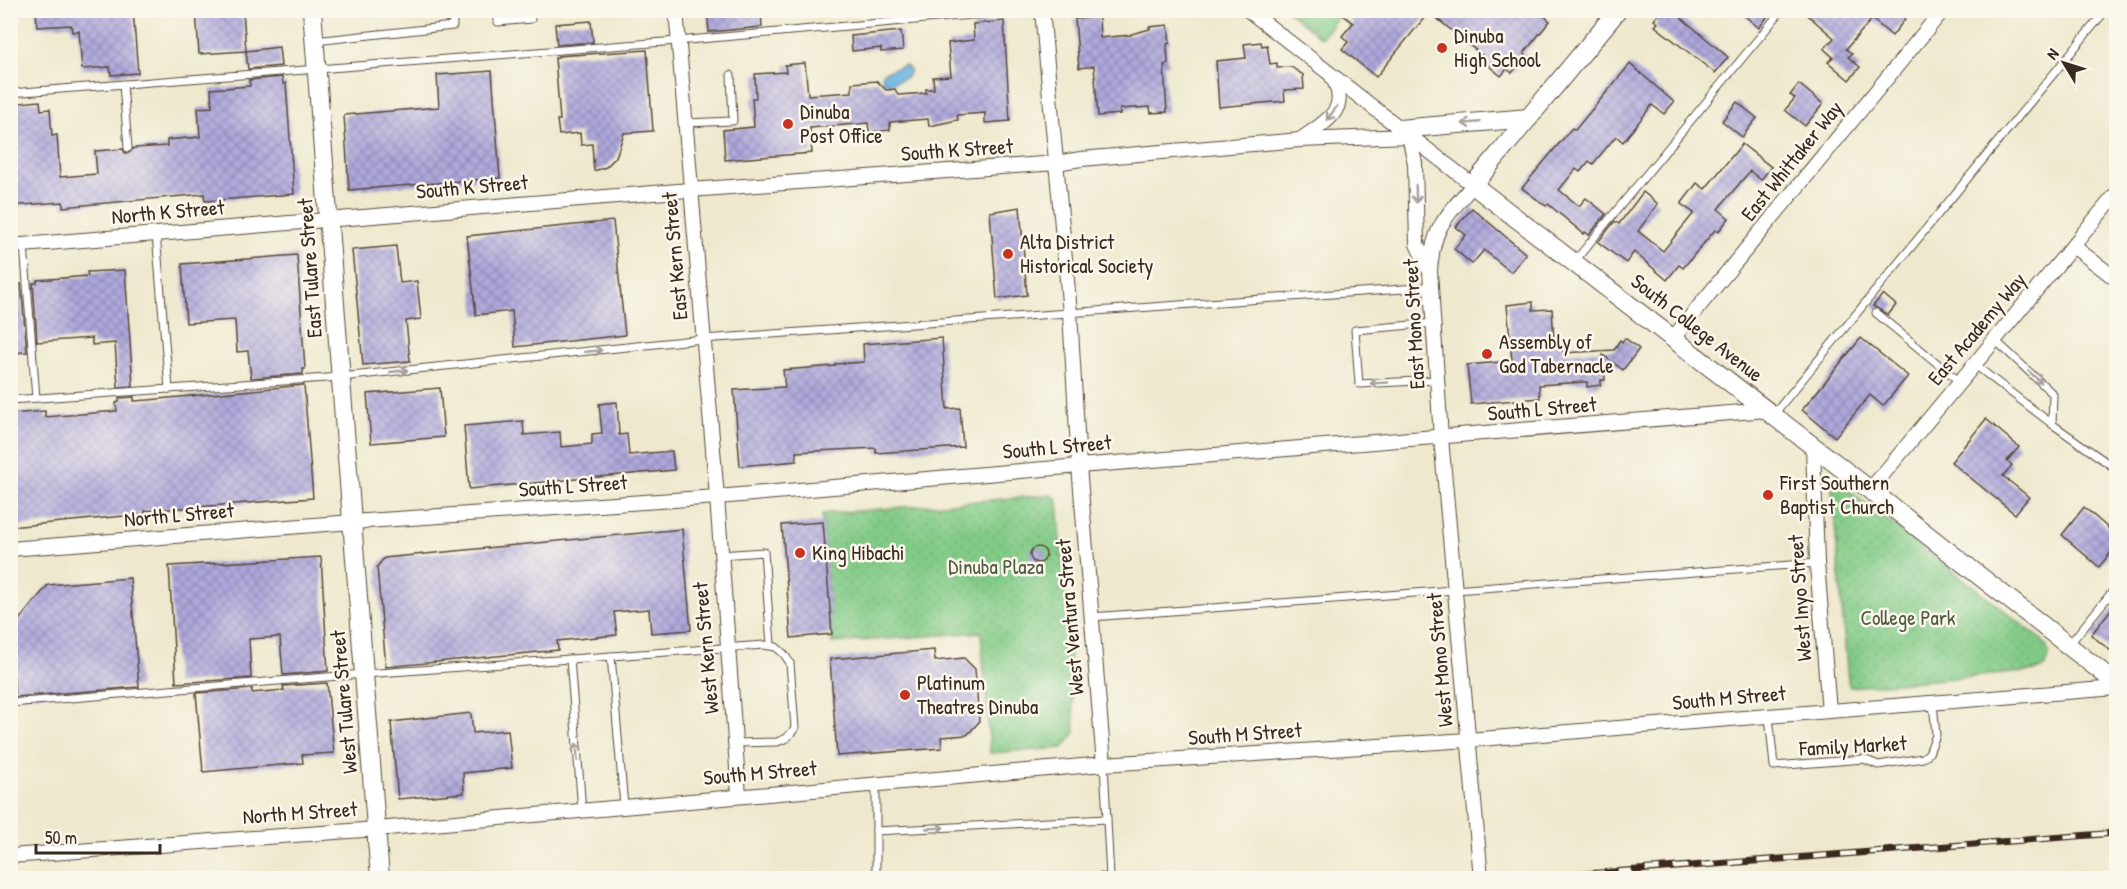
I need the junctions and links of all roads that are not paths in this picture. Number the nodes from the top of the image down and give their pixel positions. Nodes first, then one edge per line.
1 (321, 10) edge
2 (452, 10) edge
3 (496, 10) edge
4 (530, 10) edge
5 (676, 10) edge
6 (1029, 10) edge
7 (1042, 10) edge
8 (1248, 10) edge
9 (1618, 10) edge
10 (1782, 10) edge
11 (1943, 10) edge
12 (2106, 10) edge
13 (312, 11) edge
14 (677, 40) junction
15 (315, 41) junction
16 (317, 69) junction
17 (731, 75) dead end
18 (1331, 75) junction
19 (123, 84) junction
20 (10, 93) edge
21 (1529, 118) junction
22 (684, 123) junction
23 (1404, 132) junction
24 (1300, 140) junction
25 (128, 148) dead end
26 (1056, 164) junction
27 (1473, 185) junction
28 (690, 190) junction
29 (2116, 194) edge
30 (329, 219) junction
31 (156, 234) junction
32 (17, 245) edge
33 (2073, 246) junction
34 (1574, 262) junction
35 (1430, 271) junction
36 (2116, 279) edge
37 (1431, 287) junction
38 (1876, 313) dead end
39 (1070, 314) junction
40 (1434, 323) junction
41 (1673, 338) junction
42 (703, 339) junction
43 (1995, 340) junction
44 (1975, 365) junction
45 (341, 377) junction
46 (1437, 380) junction
47 (1961, 382) junction
48 (169, 388) junction
49 (36, 398) junction
50 (10, 400) edge
51 (1770, 413) junction
52 (2052, 424) junction
53 (1441, 438) junction
54 (1813, 446) junction
55 (1079, 466) junction
56 (2116, 469) edge
57 (1870, 490) junction
58 (717, 497) junction
59 (352, 522) junction
60 (10, 549) edge
61 (720, 555) junction
62 (1817, 563) junction
63 (2116, 587) edge
64 (1455, 589) junction
65 (1091, 617) junction
66 (771, 645) junction
67 (2068, 645) junction
68 (727, 648) junction
69 (611, 656) junction
70 (570, 659) junction
71 (364, 674) junction
72 (2116, 683) edge
73 (2116, 688) edge
74 (10, 703) edge
75 (1933, 703) junction
76 (1829, 711) junction
77 (1769, 716) junction
78 (1467, 740) junction
79 (735, 743) junction
80 (1104, 764) junction
81 (876, 784) junction
82 (739, 795) junction
83 (624, 806) junction
84 (582, 810) junction
85 (1107, 819) junction
86 (377, 829) junction
87 (876, 831) junction
88 (11, 851) edge
89 (380, 879) edge
90 (876, 879) edge
91 (1079, 879) edge
92 (1481, 879) edge

1 - 13 lane
2 - 15 lane
3 - 4 lane
5 - 14 street, East Kern Street
6 - 14 lane
7 - 26 street, West Ventura Street
8 - 18 street, South College Avenue
9 - 21 street
10 - 34 lane
11 - 41 street, East Whittaker Way
12 - 51 lane
13 - 15 street, East Tulare Street
14 - 16 lane
14 - 22 street, East Kern Street
15 - 16 street, East Tulare Street
16 - 19 lane
16 - 30 street, East Tulare Street
17 - 22 lane
18 - 23 street, South College Avenue
18 -> 24 street
19 - 20 lane
19 - 25 lane
21 -> 23 street
21 - 27 street
22 - 28 street, East Kern Street
23 - 24 street, South K Street
23 - 27 street, South College Avenue
23 -> 35 street
24 - 26 street, South K Street
26 - 28 street, South K Street
26 - 39 street, West Ventura Street
27 - 34 street, South College Avenue
27 - 35 street, East Mono Street
28 - 30 street, South K Street
28 - 42 street, East Kern Street
29 - 33 street, East Academy Way
30 - 31 street, North K Street
30 - 45 street, East Tulare Street
31 - 32 street, North K Street
31 - 48 lane
32 - 49 lane
33 - 36 street
33 - 43 street, East Academy Way
34 - 41 street, South College Avenue
35 - 37 street, East Mono Street
37 - 39 lane
37 - 40 street, East Mono Street
38 - 47 lane
39 - 42 lane
39 - 55 street, West Ventura Street
40 - 46 street, East Mono Street
46 -> 40 lane
41 - 51 street, South College Avenue
45 -> 42 lane
42 - 58 street, East Kern Street
43 - 44 street, East Academy Way
43 -> 52 lane
44 - 47 street, East Academy Way
44 - 52 lane
45 - 48 lane
45 - 59 street, East Tulare Street
46 - 53 street, East Mono Street
47 - 57 street, East Academy Way
48 - 49 lane
49 - 50 lane
51 - 53 street, South L Street
51 - 54 street, South College Avenue
52 - 56 lane
53 - 55 street, South L Street
53 - 64 street, West Mono Street
54 - 57 street, South College Avenue
54 - 62 street, West Inyo Street
55 - 58 street, South L Street
55 - 65 street, West Ventura Street
57 - 67 street, South College Avenue
58 - 59 street, South L Street
58 - 61 street, West Kern Street
59 - 60 street, North L Street
59 - 71 street, West Tulare Street
61 - 66 lane
61 - 68 street, West Kern Street
62 - 64 lane
62 - 76 street, West Inyo Street
63 - 67 lane
64 - 65 lane
64 - 78 street, West Mono Street
65 - 80 street, West Ventura Street
66 - 68 lane
66 - 79 lane
67 - 72 street, South College Avenue
68 - 69 lane
68 - 79 street, West Kern Street
69 - 70 lane
69 - 83 lane
70 - 71 lane
84 -> 70 lane
71 - 74 lane
71 - 86 street, West Tulare Street
73 - 75 street, South M Street
75 - 76 street, South M Street
75 - 77 lane, Family Market
76 - 77 street, South M Street
77 - 78 street, South M Street
78 - 80 street, South M Street
78 - 92 street, West Mono Street
79 - 82 street, West Kern Street
80 - 81 street, South M Street
80 - 85 lane
81 - 82 street, South M Street
81 - 87 lane
82 - 83 street, South M Street
83 - 84 street, South M Street
84 - 86 street, South M Street
87 -> 85 lane
85 - 91 lane
86 - 88 street, North M Street
86 - 89 street, West Tulare Street
87 - 90 lane

